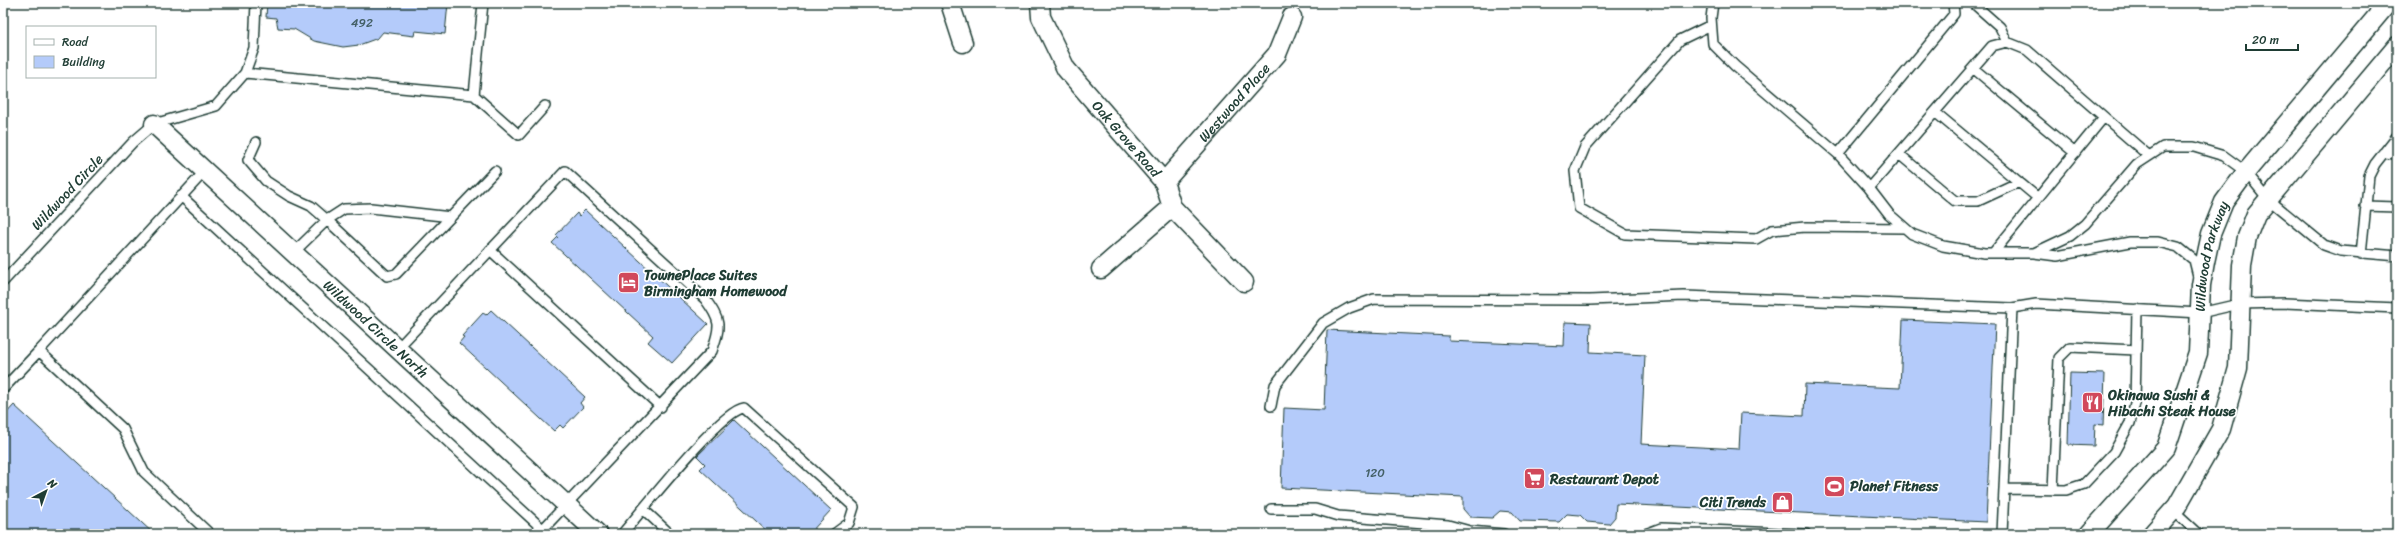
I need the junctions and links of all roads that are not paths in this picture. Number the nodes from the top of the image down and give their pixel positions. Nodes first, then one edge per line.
1 (256, 3) edge
2 (483, 3) edge
3 (950, 3) edge
4 (1040, 3) edge
5 (1713, 3) edge
6 (1953, 3) edge
7 (1973, 3) edge
8 (2388, 3) edge
9 (1292, 17) dead end
10 (1712, 25) junction
11 (2007, 42) junction
12 (962, 43) dead end
13 (2397, 46) edge
14 (1973, 68) junction
15 (245, 73) junction
16 (474, 95) junction
17 (545, 106) dead end
18 (1935, 112) junction
19 (2104, 117) junction
20 (154, 124) junction
21 (2397, 136) edge
22 (256, 142) dead end
23 (2075, 153) junction
24 (2383, 153) junction
25 (1838, 154) junction
26 (1898, 154) junction
27 (2397, 154) edge
28 (2149, 156) junction
29 (204, 171) junction
30 (494, 171) dead end
31 (2246, 172) junction
32 (1164, 182) junction
33 (2019, 182) junction
34 (1869, 188) junction
35 (181, 196) junction
36 (2038, 198) junction
37 (2268, 199) junction
38 (2365, 206) junction
39 (1172, 207) junction
40 (2397, 207) edge
41 (450, 217) junction
42 (327, 220) junction
43 (1905, 228) junction
44 (490, 250) junction
45 (293, 253) junction
46 (1993, 253) junction
47 (2034, 253) junction
48 (2361, 254) junction
49 (2397, 256) edge
50 (1101, 269) dead end
51 (3, 282) edge
52 (1244, 282) dead end
53 (2201, 285) junction
54 (2239, 304) junction
55 (2012, 308) junction
56 (2397, 308) edge
57 (2137, 309) junction
58 (2200, 313) junction
59 (397, 349) junction
60 (2136, 350) junction
61 (39, 351) junction
62 (3, 389) edge
63 (1271, 406) dead end
64 (661, 407) junction
65 (2004, 489) junction
66 (2053, 490) junction
67 (566, 505) junction
68 (1272, 509) dead end
69 (643, 510) junction
70 (2173, 510) junction
71 (546, 532) edge
72 (210, 534) edge
73 (598, 534) edge
74 (622, 534) edge
75 (670, 534) edge
76 (834, 534) edge
77 (1504, 534) edge
78 (1645, 534) edge
79 (1806, 534) edge
80 (2002, 534) edge
81 (2089, 534) edge
82 (2152, 534) edge
83 (2199, 534) edge

1 - 15 lane
2 - 16 lane
3 - 12 street
4 - 32 street, Oak Grove Road
5 - 10 lane
6 - 25 lane
7 - 11 lane
8 - 31 street, Wildwood Parkway
9 - 32 street, Westwood Place
10 - 25 lane
10 - 43 lane
11 - 14 lane
11 - 19 lane
13 - 37 street, Wildwood Parkway
14 - 18 lane
14 - 23 lane
15 - 16 lane
15 - 20 lane
16 - 17 lane
18 - 26 lane
18 - 33 lane
19 - 23 lane
19 - 28 lane
20 - 29 street, Wildwood Circle North
20 - 51 lane, Wildwood Circle
21 - 24 lane
22 - 42 lane
23 - 36 lane
24 - 27 lane
24 - 38 lane
25 - 34 lane
26 - 33 lane
26 - 34 lane
28 - 31 lane
28 - 47 lane
29 - 35 lane
29 - 45 street, Wildwood Circle North
30 - 41 lane
31 - 37 lane
31 - 53 street, Wildwood Parkway
32 - 39 street, Oak Grove Road
33 - 36 lane
34 - 43 lane
35 - 61 lane
35 - 71 lane
36 - 46 lane
37 - 48 lane
37 - 54 street, Wildwood Parkway
38 - 40 lane
38 - 48 lane
39 - 50 street
39 - 52 street, Oak Grove Road
41 - 42 lane
41 - 42 lane
42 - 45 lane
43 - 46 lane
44 - 59 lane
44 - 64 lane
44 - 64 lane
45 - 59 street, Wildwood Circle North
46 - 47 lane
47 - 53 lane
48 - 49 lane
53 - 58 street, Wildwood Parkway
54 - 56 lane
54 - 58 lane
54 - 70 street, Wildwood Parkway
55 - 57 lane
55 - 63 lane
55 - 65 lane
57 - 58 lane
57 - 60 lane
58 - 81 street, Wildwood Parkway
59 - 67 street, Wildwood Circle North
60 - 66 lane
60 - 66 lane
61 - 62 lane
61 - 72 lane
64 - 67 lane
65 - 66 lane
65 - 80 lane
67 - 71 lane
67 - 73 street, Wildwood Circle North
68 - 77 lane
69 - 74 lane
69 - 75 lane
69 - 76 lane
70 - 82 street, Wildwood Parkway
70 - 83 lane
78 - 79 lane

